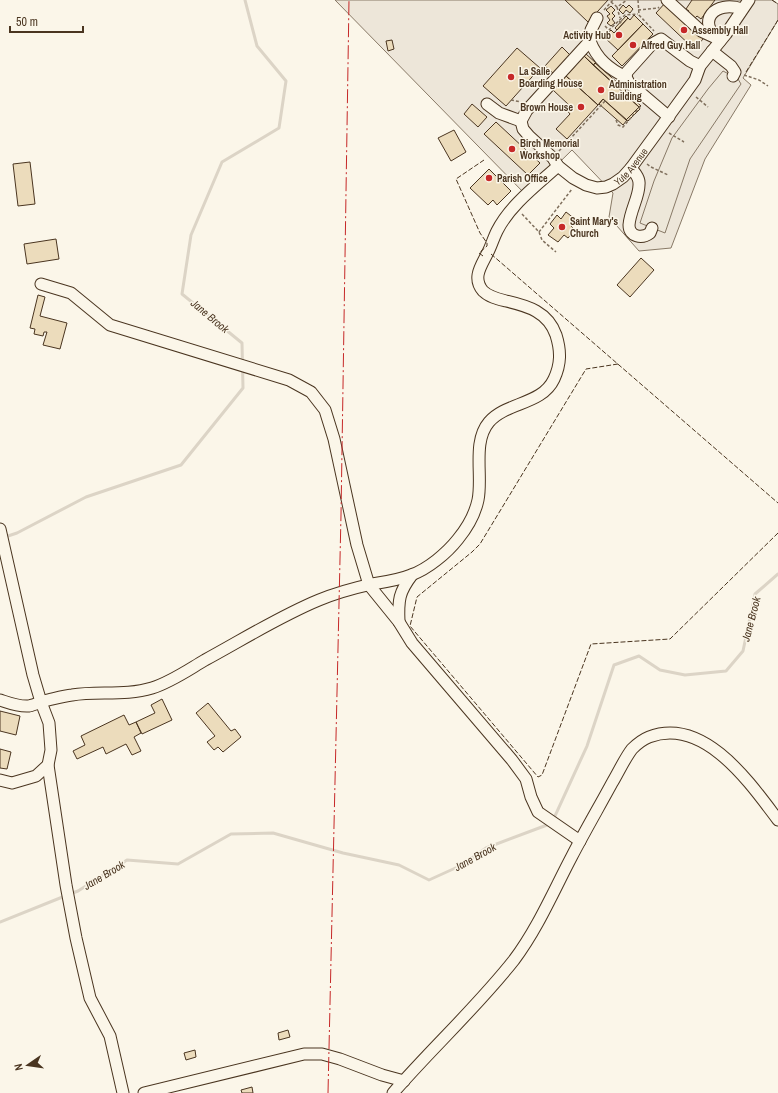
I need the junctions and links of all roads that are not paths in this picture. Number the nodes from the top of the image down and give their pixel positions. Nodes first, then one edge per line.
1 (664, 2) edge
2 (746, 4) edge
3 (601, 17) road end
4 (717, 39) junction
5 (590, 41) junction
6 (712, 51) junction
7 (700, 66) junction
8 (734, 74) road end
9 (626, 77) junction
10 (487, 104) dead end
11 (669, 117) junction
12 (521, 121) junction
13 (555, 162) junction
14 (631, 168) junction
15 (652, 228) dead end
16 (41, 284) dead end
17 (0, 530) edge
18 (412, 575) junction
19 (369, 585) junction
20 (399, 622) junction
21 (0, 700) edge
22 (41, 702) junction
23 (48, 765) junction
24 (0, 780) edge
25 (778, 820) edge
26 (580, 842) junction
27 (404, 1081) junction
28 (123, 1093) edge
29 (144, 1093) edge
30 (393, 1093) edge

1 - 4 street
2 - 4 street, Yule Avenue
2 - 4 street
3 - 5 street
4 - 6 street, Yule Avenue
5 - 9 street
5 - 12 street
6 - 7 street, Yule Avenue
6 - 8 street
7 - 9 street
7 - 11 street, Yule Avenue
9 - 11 street
10 - 12 street
11 - 14 street, Yule Avenue
12 - 13 street, Yule Avenue
13 - 14 street, Yule Avenue
13 - 18 street
14 - 15 street
16 - 19 street
17 - 22 street
18 - 19 street
18 - 20 street
19 - 20 street
19 - 22 street
20 - 26 street
21 - 22 street
22 - 23 street
23 - 24 street
23 - 28 street
25 - 26 street
26 - 27 street
27 - 29 street
27 - 30 street

